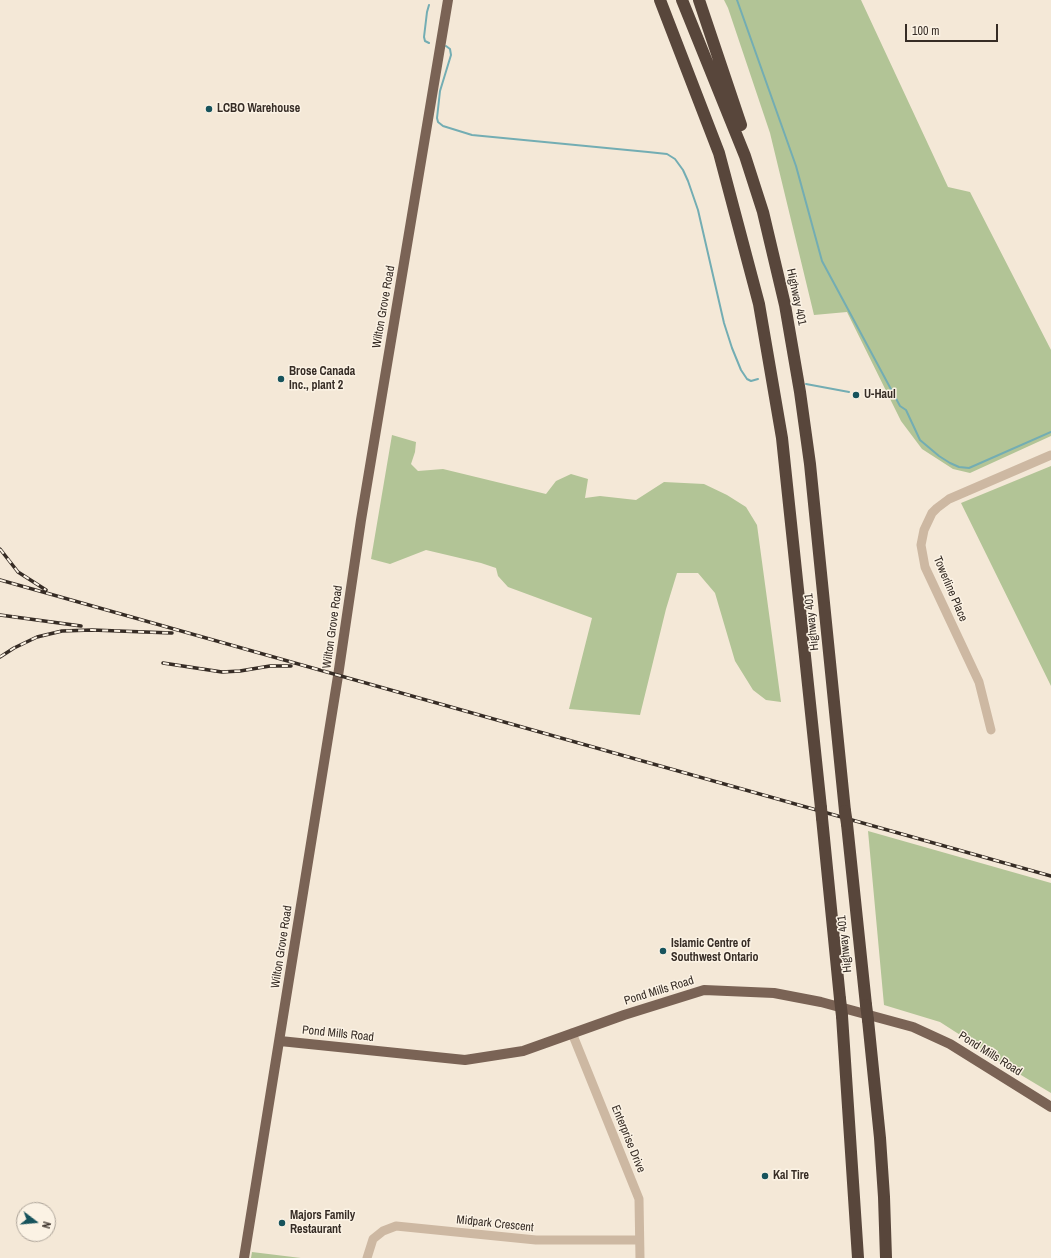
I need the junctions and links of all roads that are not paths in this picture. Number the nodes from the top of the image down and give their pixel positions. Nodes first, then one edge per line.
1 (448, 0) edge
2 (652, 0) edge
3 (660, 0) edge
4 (682, 0) edge
5 (699, 0) edge
6 (673, 33) junction
7 (745, 156) junction
8 (1051, 455) edge
9 (990, 730) dead end
10 (572, 1033) junction
11 (280, 1041) junction
12 (1051, 1107) edge
13 (639, 1240) junction
14 (244, 1258) edge
15 (367, 1258) edge
16 (640, 1258) edge
17 (858, 1258) edge
18 (886, 1258) edge

1 - 11 main road, Wilton Grove Road
2 - 6 highway
3 - 6 highway, Highway 401
4 - 7 highway, Highway 401
5 - 7 highway
6 - 17 highway, Highway 401, bridge
7 - 18 highway, Highway 401, bridge
8 - 9 street, Towerline Place
10 - 11 main road, Pond Mills Road
10 - 12 main road, Pond Mills Road
10 - 13 street, Enterprise Drive
11 - 14 main road, Wilton Grove Road
13 - 15 street, Midpark Crescent
13 - 16 street, Enterprise Drive

